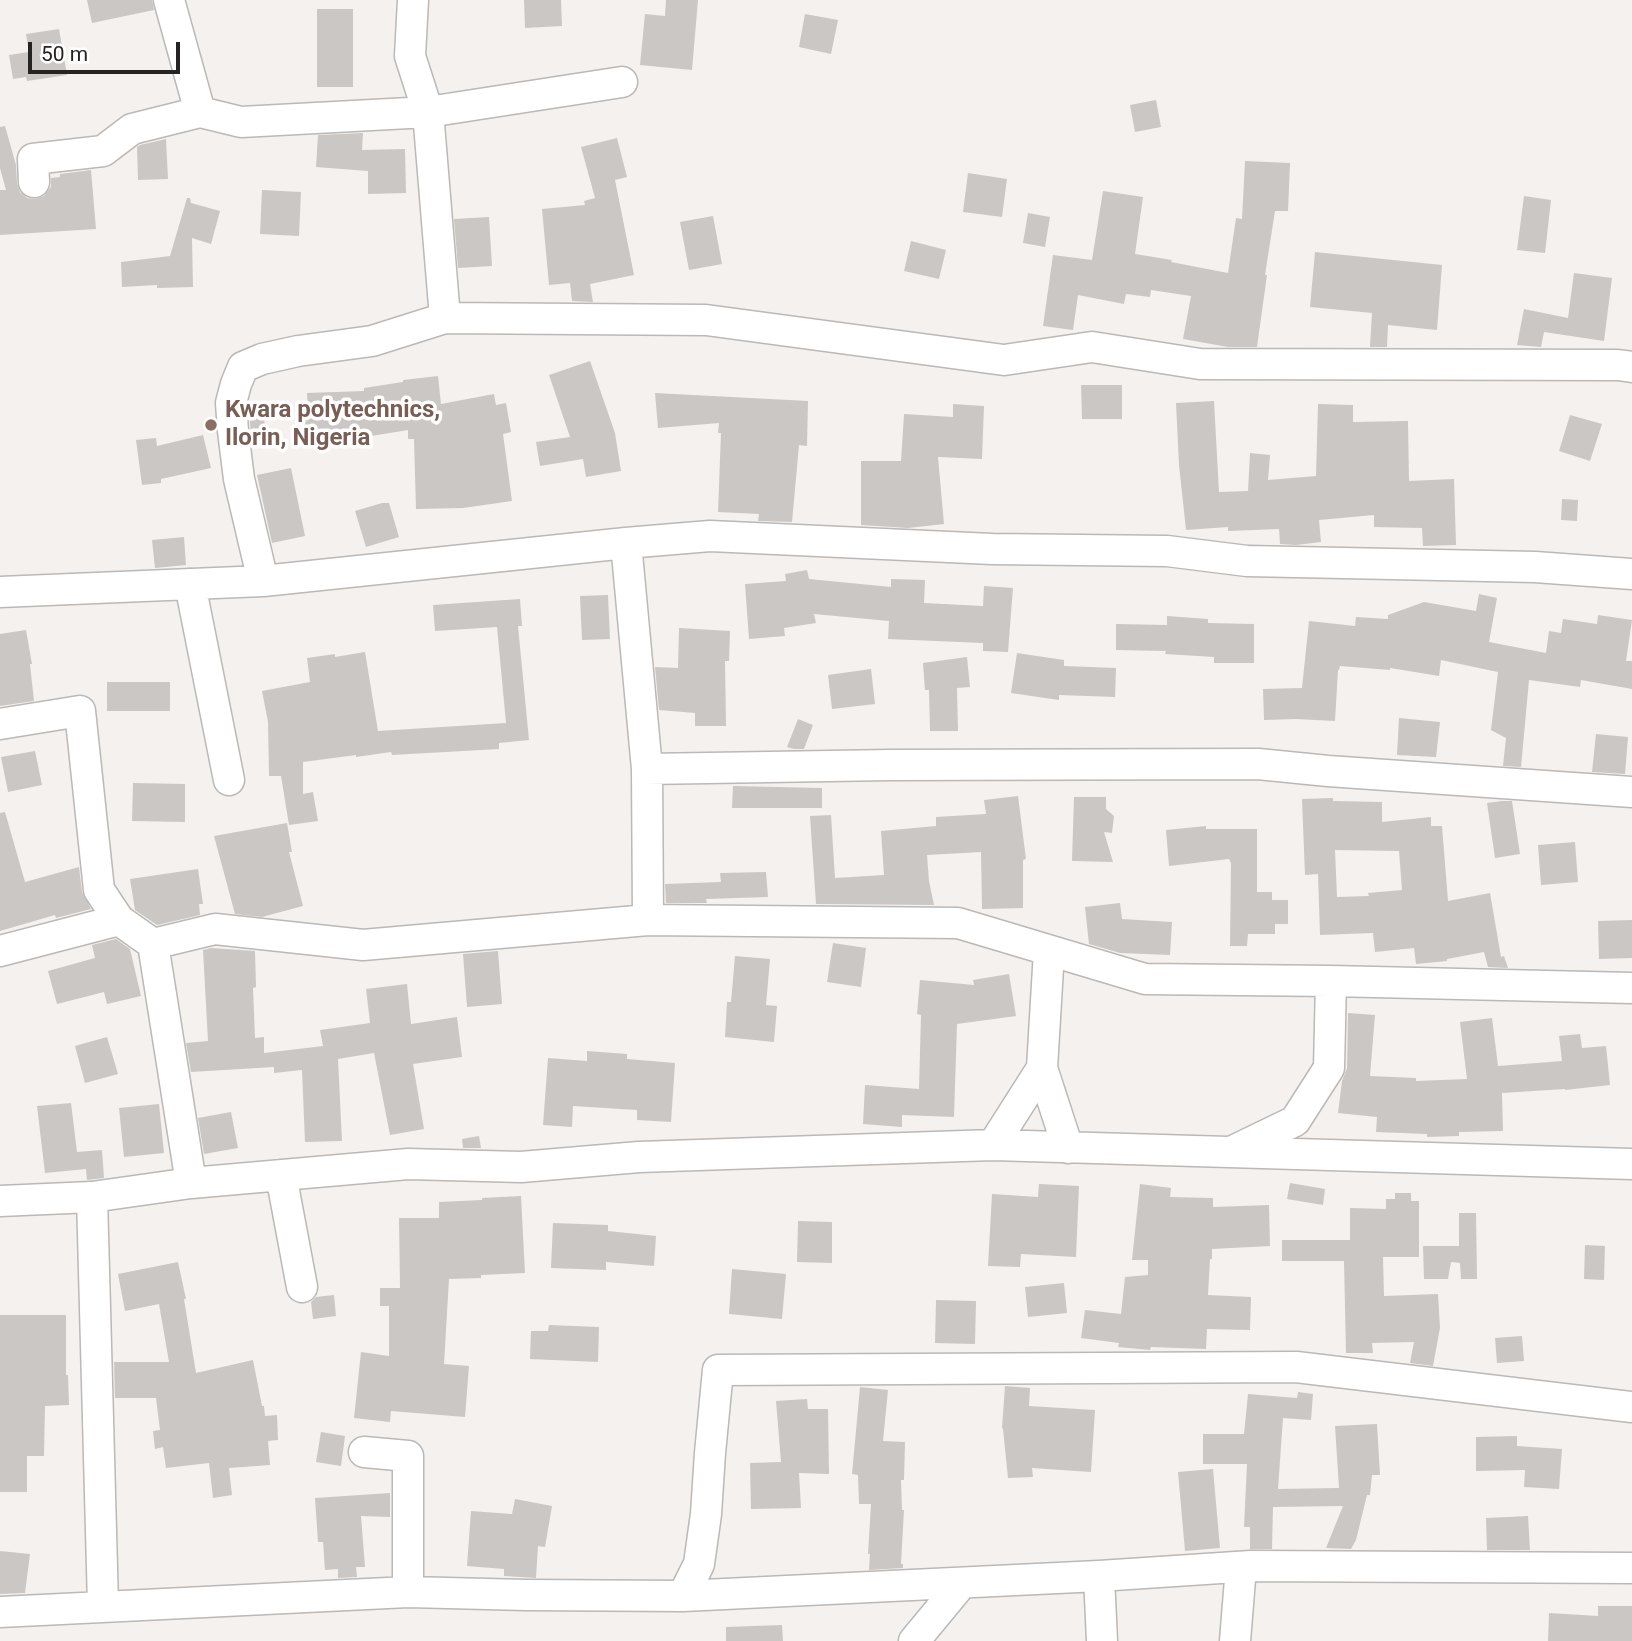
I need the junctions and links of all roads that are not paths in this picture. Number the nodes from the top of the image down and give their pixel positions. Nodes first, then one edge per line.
1 (169, 0) edge
2 (413, 0) edge
3 (621, 82) dead end
4 (200, 112) junction
5 (428, 112) junction
6 (34, 182) dead end
7 (445, 318) junction
8 (1632, 367) edge
9 (626, 543) junction
10 (1632, 574) edge
11 (263, 581) junction
12 (190, 584) junction
13 (0, 592) edge
14 (0, 724) edge
15 (647, 769) junction
16 (229, 780) dead end
17 (1632, 792) edge
18 (118, 920) junction
19 (648, 920) junction
20 (153, 944) junction
21 (1049, 950) junction
22 (0, 951) edge
23 (1331, 981) junction
24 (1632, 988) edge
25 (1042, 1068) junction
26 (993, 1145) junction
27 (1068, 1148) junction
28 (1228, 1153) junction
29 (1632, 1164) edge
30 (281, 1175) junction
31 (191, 1183) junction
32 (92, 1197) junction
33 (0, 1201) edge
34 (302, 1287) dead end
35 (1632, 1407) edge
36 (364, 1452) dead end
37 (1241, 1567) junction
38 (1632, 1567) edge
39 (1098, 1576) junction
40 (962, 1583) junction
41 (408, 1592) junction
42 (683, 1596) junction
43 (103, 1605) junction
44 (0, 1612) edge
45 (914, 1641) edge
46 (1102, 1641) edge
47 (1235, 1641) edge

1 - 4 street
2 - 5 street
3 - 5 street
4 - 5 street
4 - 6 street
5 - 7 street
7 - 8 street
7 - 11 street
9 - 10 street
9 - 11 street
9 - 15 street
11 - 12 street
12 - 13 street
12 - 16 street
14 - 18 street
15 - 17 street
15 - 19 street
18 - 20 street
18 - 22 street
19 - 20 street
19 - 21 street
20 - 31 street
21 - 23 street
21 - 25 street
23 - 24 street
23 - 28 street
25 - 26 street
25 - 27 street
26 - 27 street
26 - 30 street
27 - 28 street
28 - 29 street
30 - 31 street
30 - 34 street
31 - 32 street
32 - 33 street
32 - 43 street
35 - 42 street
36 - 41 street
37 - 38 street
37 - 39 street
37 - 47 street
39 - 40 street
39 - 46 street
40 - 42 street
40 - 45 street
41 - 42 street
41 - 43 street
43 - 44 street

